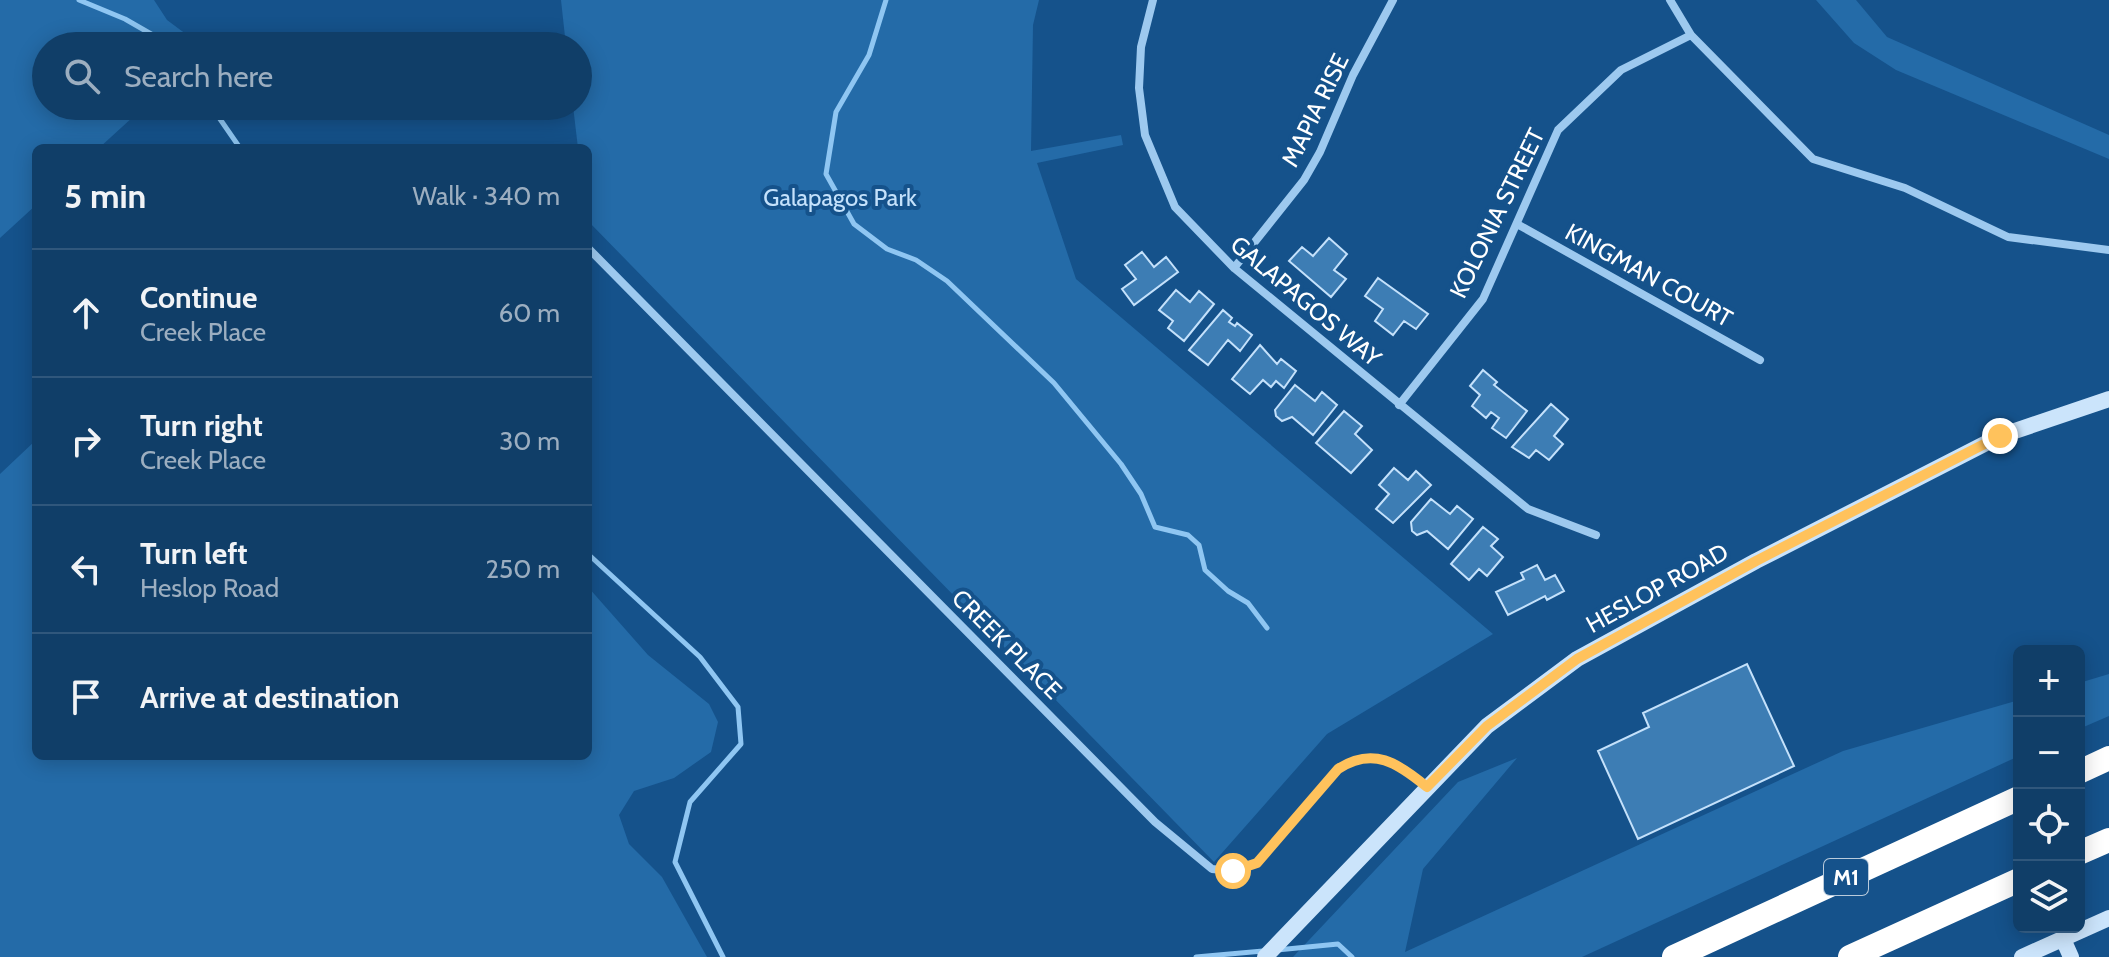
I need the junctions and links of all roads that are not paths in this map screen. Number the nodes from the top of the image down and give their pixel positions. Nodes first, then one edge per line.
1 (1153, 0) edge
2 (1393, 0) edge
3 (1670, 0) edge
4 (1691, 35) junction
5 (1517, 224) junction
6 (2109, 250) edge
7 (592, 252) edge
8 (1234, 268) junction
9 (1760, 360) dead end
10 (2109, 399) edge
11 (1399, 405) junction
12 (1596, 535) dead end
13 (2109, 758) edge
14 (2085, 769) edge
15 (1427, 787) junction
16 (2013, 801) edge
17 (2109, 840) edge
18 (2085, 850) edge
19 (2013, 883) edge
20 (2109, 918) edge
21 (2063, 939) junction
22 (1265, 957) edge
23 (1674, 957) edge
24 (1850, 957) edge
25 (2022, 957) edge
26 (2071, 957) edge

1 - 8 street, GALAPAGOS WAY
2 - 8 street, MAPIA RISE
3 - 4 street
4 - 5 street, KOLONIA STREET
4 - 6 street
5 - 9 street, KINGMAN COURT
5 - 11 street, KOLONIA STREET
7 - 15 street, CREEK PLACE
8 - 11 street, GALAPAGOS WAY
10 - 15 street, HESLOP ROAD
11 - 12 street, GALAPAGOS WAY
13 - 14 highway
15 - 22 street, HESLOP ROAD
16 - 23 highway, M1
17 - 18 highway
19 - 24 highway
20 - 21 street
21 - 25 street
21 - 26 street

